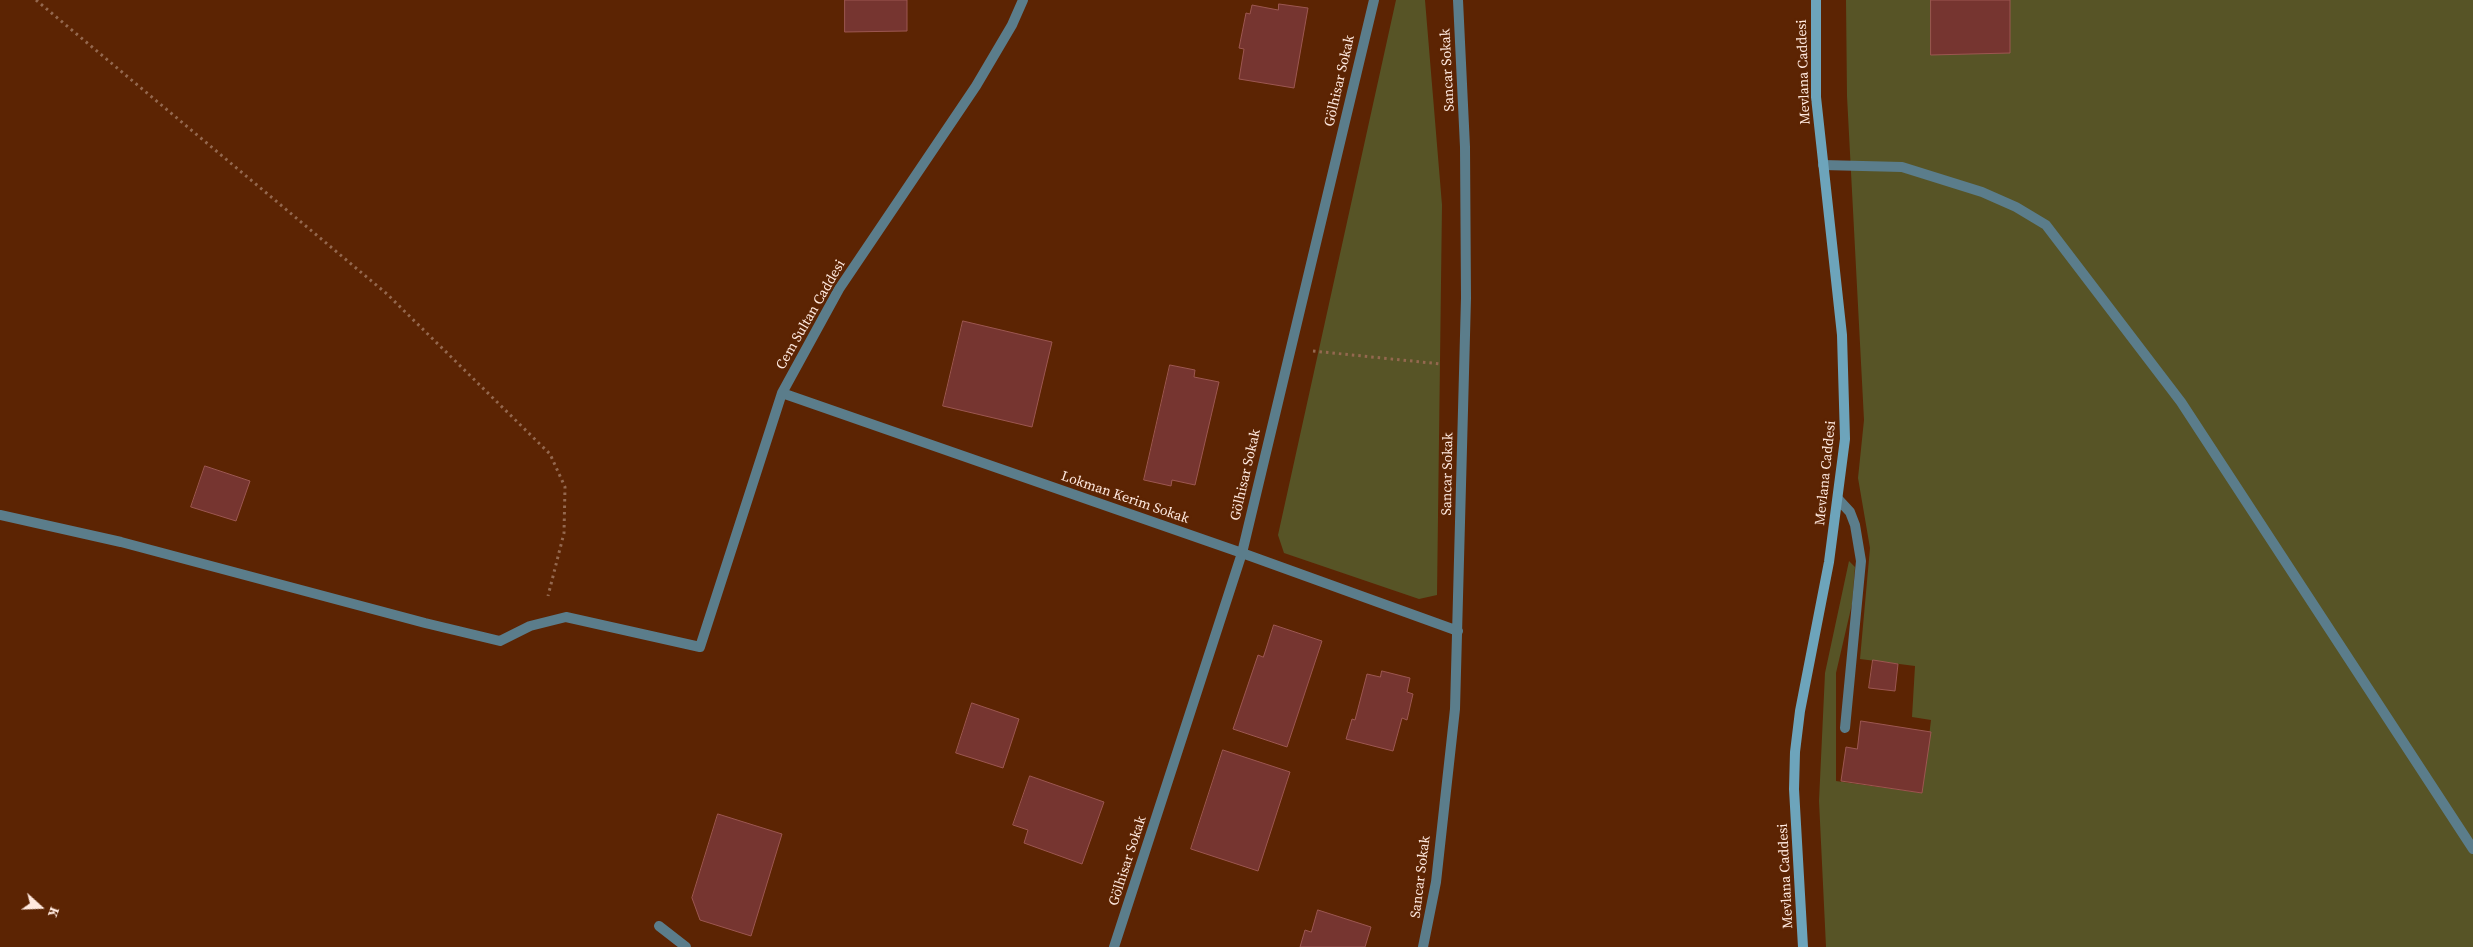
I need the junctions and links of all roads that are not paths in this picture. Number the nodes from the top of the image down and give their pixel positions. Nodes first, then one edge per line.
1 (1023, 0) edge
2 (1374, 0) edge
3 (1458, 0) edge
4 (1816, 0) edge
5 (1824, 165) junction
6 (782, 393) junction
7 (1838, 499) junction
8 (0, 515) edge
9 (1242, 553) junction
10 (1458, 631) junction
11 (1845, 728) dead end
12 (2473, 849) edge
13 (659, 926) dead end
14 (686, 947) edge
15 (1114, 947) edge
16 (1423, 947) edge
17 (1803, 947) edge

1 - 6 street, Cem Sultan Caddesi
2 - 9 street, Gölhisar Sokak
3 - 10 street, Sancar Sokak
4 - 5 street, Mevlana Caddesi
5 - 7 street, Mevlana Caddesi
5 - 12 street
6 - 8 street, Cem Sultan Caddesi
6 - 9 street, Lokman Kerim Sokak
7 - 11 street
7 - 17 street, Mevlana Caddesi
9 - 10 street, Lokman Kerim Sokak
9 - 15 street, Gölhisar Sokak
10 - 16 street, Sancar Sokak
13 - 14 street

